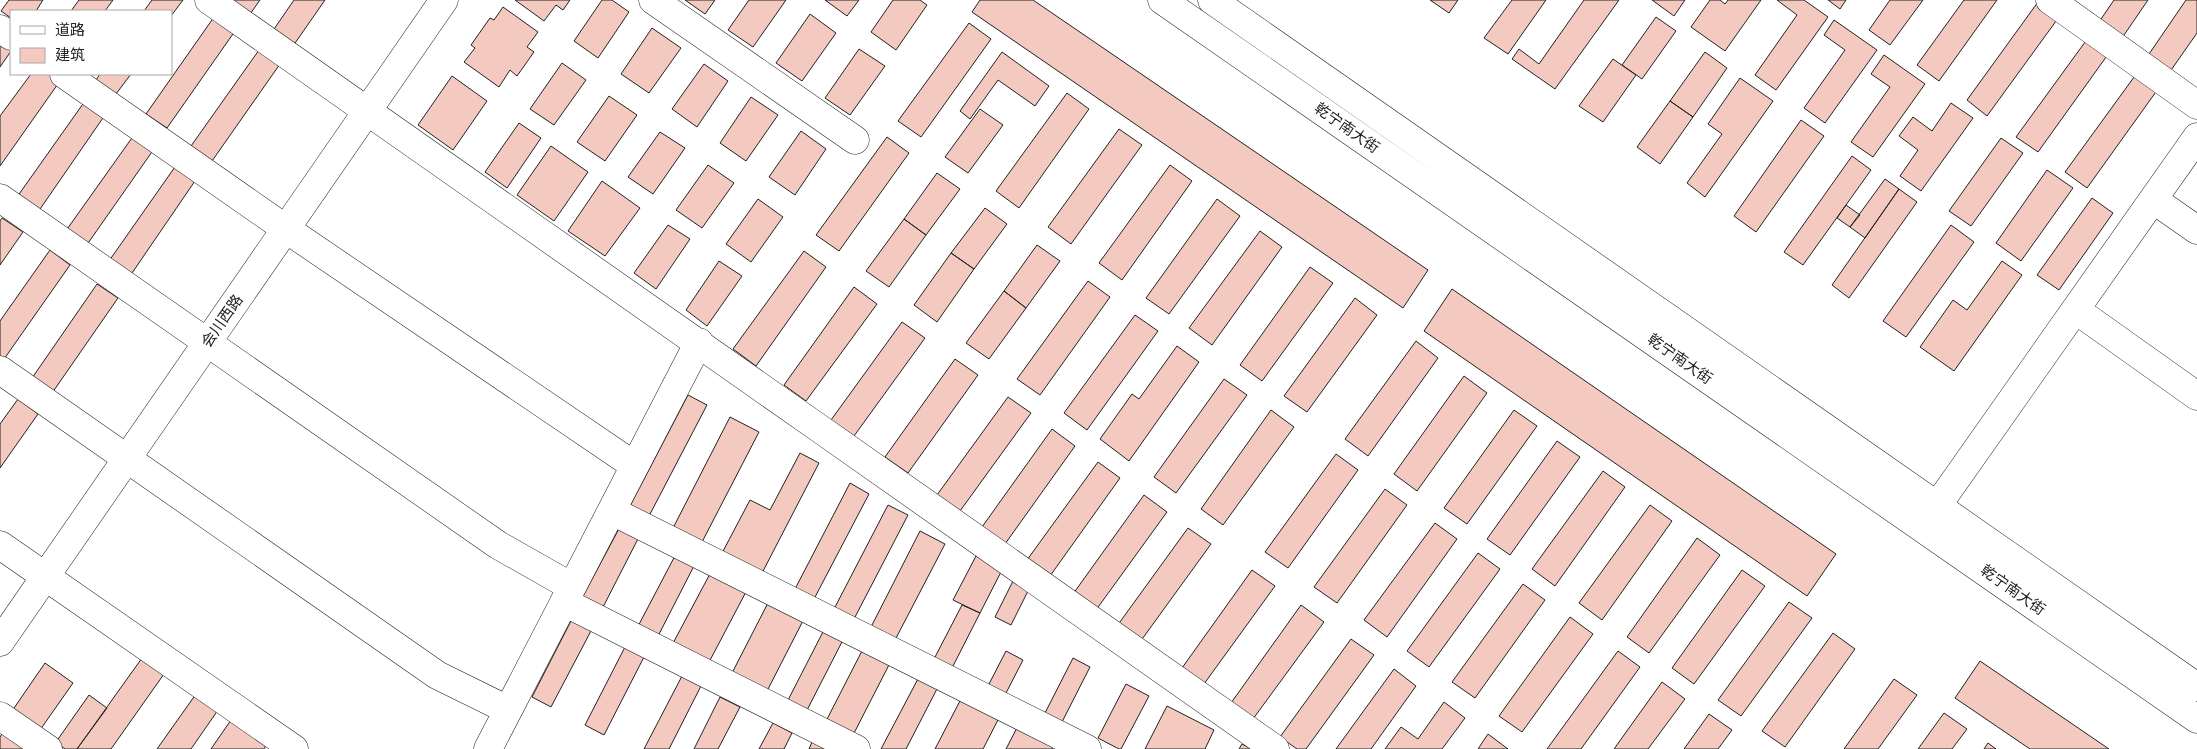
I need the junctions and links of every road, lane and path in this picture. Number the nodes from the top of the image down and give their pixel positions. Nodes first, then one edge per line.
1 (209, 0) edge
2 (444, 0) edge
3 (653, 0) edge
4 (1162, 0) edge
5 (1212, 0) edge
6 (2050, 0) edge
7 (65, 75) edge
8 (2197, 105) edge
9 (368, 110) junction
10 (2197, 138) edge
11 (855, 140) dead end
12 (0, 198) edge
13 (2154, 200) junction
14 (286, 229) junction
15 (2197, 230) edge
16 (2076, 310) junction
17 (207, 342) junction
18 (699, 342) junction
19 (0, 370) edge
20 (2197, 396) edge
21 (127, 458) junction
22 (635, 466) junction
23 (1937, 506) junction
24 (612, 511) junction
25 (0, 545) edge
26 (45, 576) junction
27 (568, 595) junction
28 (0, 642) edge
29 (2197, 687) edge
30 (508, 710) junction
31 (0, 716) edge
32 (2197, 719) edge
33 (48, 749) edge
34 (294, 749) edge
35 (488, 749) edge
36 (856, 749) edge
37 (1087, 749) edge
38 (1275, 749) edge

1 - 9 street
2 - 9 street, 会川西路
3 - 11 street
4 - 32 street, 乾宁南大街
5 - 23 street, 乾宁南大街
6 - 8 street
7 - 14 street
9 - 14 street, 会川西路
9 - 18 street
10 - 13 street
12 - 17 street
13 - 15 street
13 - 16 street
14 - 17 street, 会川西路
14 - 22 street
16 - 20 street
16 - 23 street
17 - 21 street, 会川西路
17 - 27 street
18 - 22 street
18 - 38 street
19 - 21 street
21 - 26 street, 会川西路
21 - 30 street
22 - 24 street
23 - 29 street, 乾宁南大街
24 - 27 street
24 - 37 street
25 - 26 street
26 - 28 street, 会川西路
26 - 34 street
27 - 30 street
27 - 36 street
30 - 35 street
31 - 33 street

